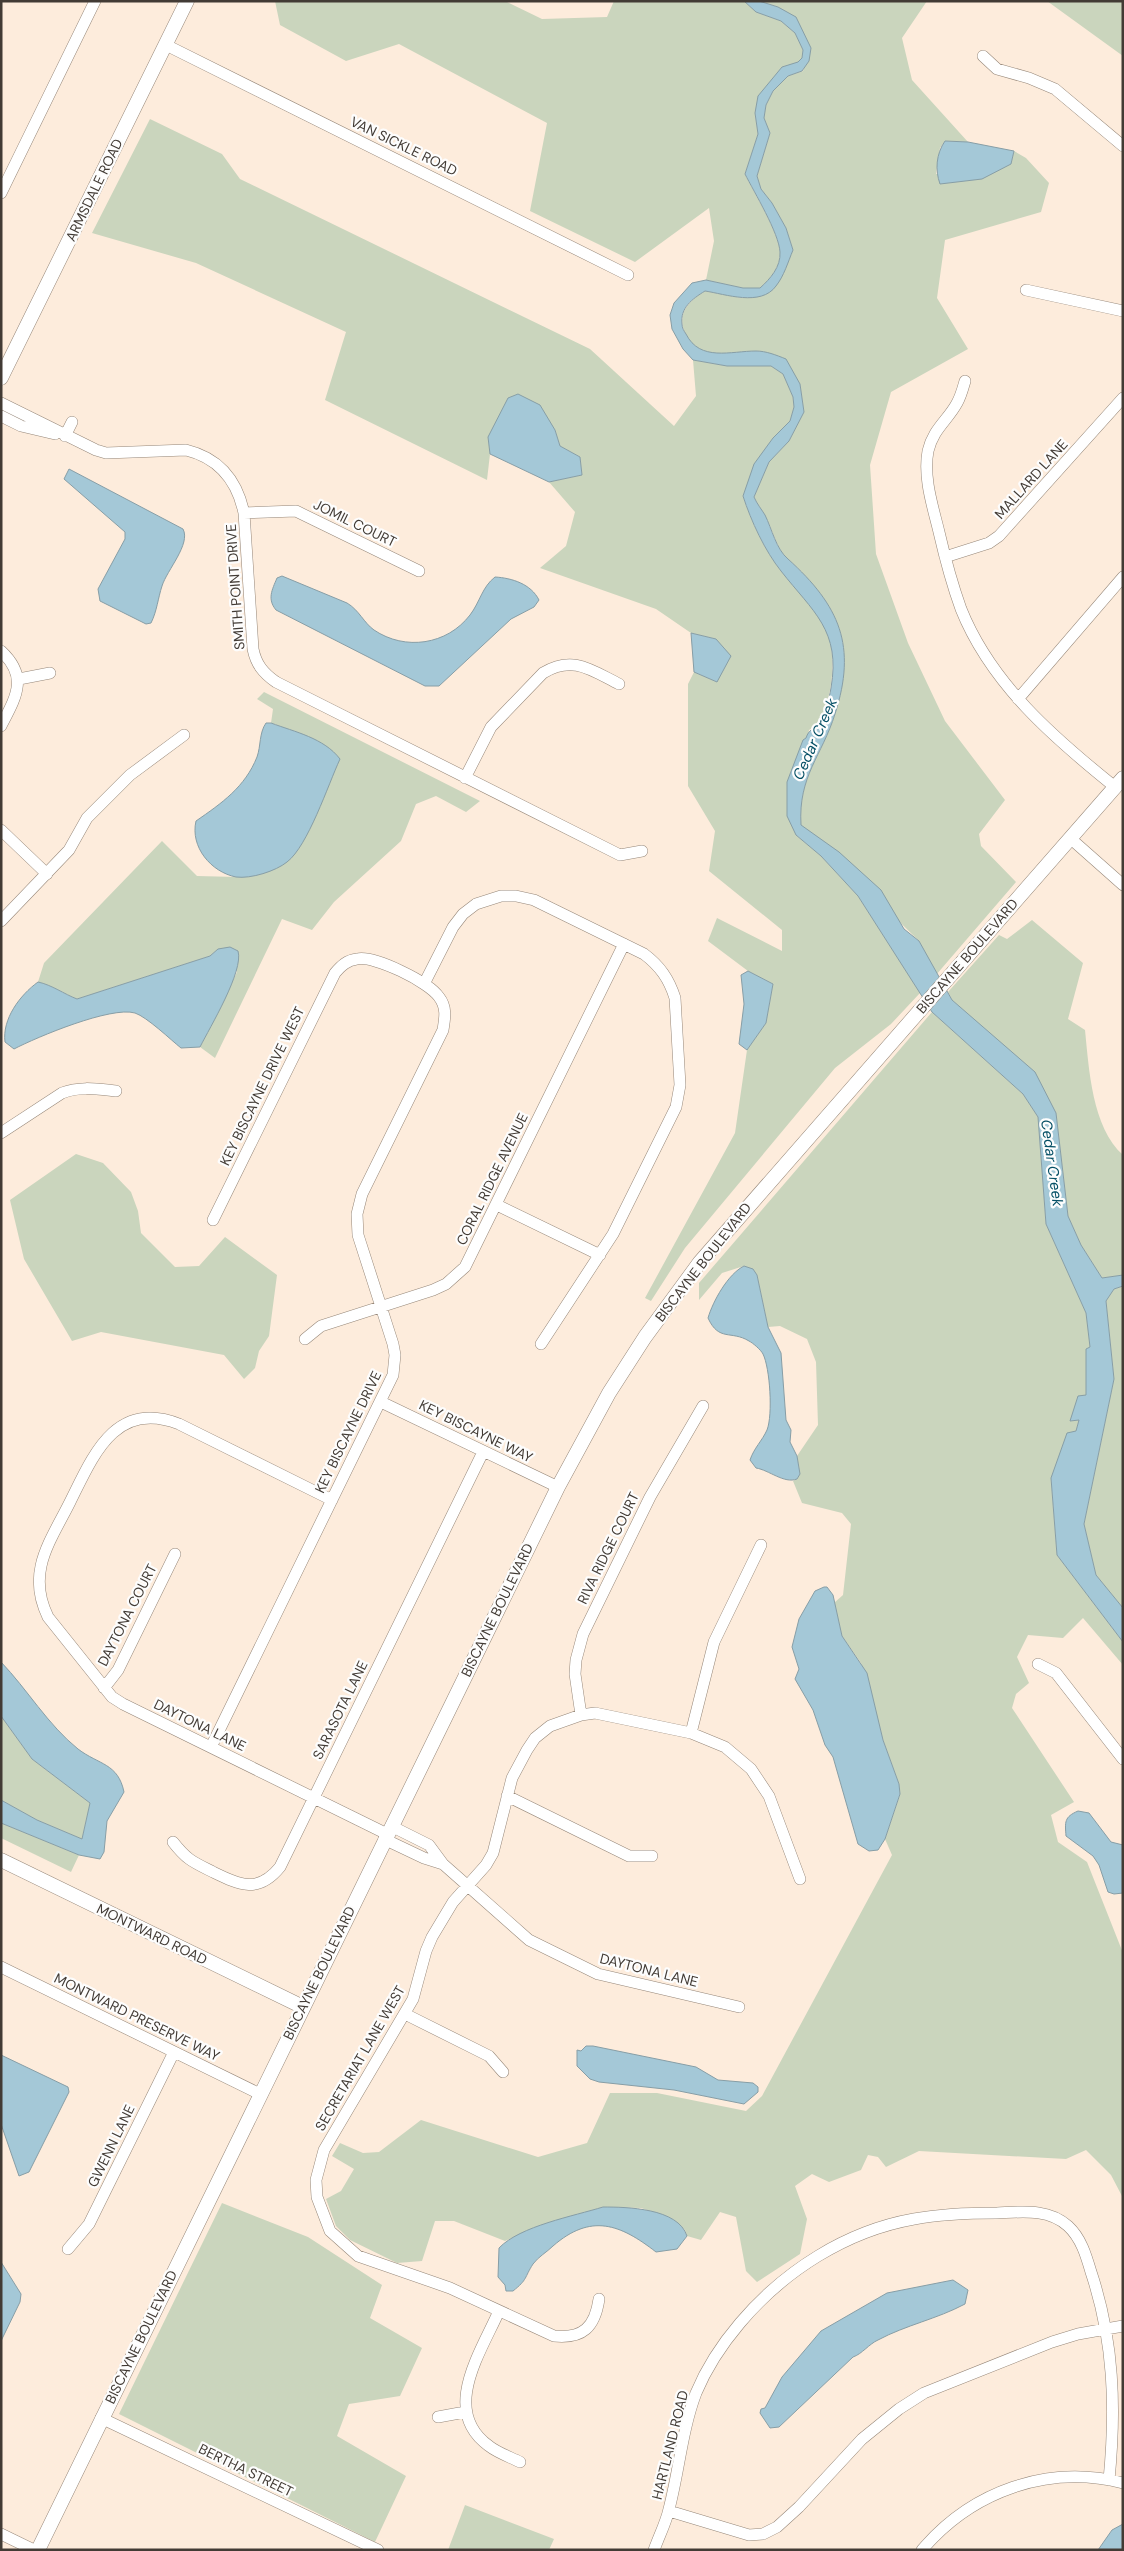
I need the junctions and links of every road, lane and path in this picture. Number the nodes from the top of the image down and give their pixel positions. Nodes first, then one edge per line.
1 (95, 1) edge
2 (187, 1) edge
3 (166, 45) junction
4 (983, 56) dead end
5 (1123, 146) edge
6 (1, 193) edge
7 (628, 275) dead end
8 (1026, 290) dead end
9 (1123, 311) edge
10 (1, 378) edge
11 (965, 381) dead end
12 (1123, 398) edge
13 (1, 403) edge
14 (1, 416) edge
15 (72, 422) dead end
16 (64, 436) junction
17 (244, 513) junction
18 (945, 557) junction
19 (419, 571) dead end
20 (1123, 577) edge
21 (1, 651) edge
22 (50, 673) dead end
23 (18, 679) junction
24 (619, 684) dead end
25 (1018, 699) junction
26 (1, 726) edge
27 (184, 735) dead end
28 (465, 778) junction
29 (1119, 783) edge
30 (1, 830) edge
31 (1070, 838) junction
32 (642, 851) dead end
33 (47, 874) junction
34 (1123, 885) edge
35 (1, 920) edge
36 (624, 944) junction
37 (424, 984) junction
38 (116, 1091) dead end
39 (1, 1133) edge
40 (497, 1205) junction
41 (213, 1220) dead end
42 (600, 1255) junction
43 (381, 1306) junction
44 (305, 1339) dead end
45 (541, 1344) dead end
46 (381, 1402) junction
47 (703, 1406) dead end
48 (483, 1452) junction
49 (558, 1488) junction
50 (332, 1500) junction
51 (760, 1545) dead end
52 (176, 1554) dead end
53 (1038, 1664) dead end
54 (104, 1688) junction
55 (581, 1715) junction
56 (691, 1733) junction
57 (211, 1747) junction
58 (1123, 1759) edge
59 (507, 1796) junction
60 (314, 1798) junction
61 (387, 1833) junction
62 (173, 1842) dead end
63 (652, 1856) dead end
64 (1, 1860) edge
65 (800, 1879) dead end
66 (467, 1885) junction
67 (1, 1967) edge
68 (303, 2007) junction
69 (739, 2007) dead end
70 (405, 2014) junction
71 (174, 2052) junction
72 (503, 2072) dead end
73 (260, 2094) junction
74 (68, 2249) dead end
75 (599, 2299) dead end
76 (499, 2312) junction
77 (1123, 2326) edge
78 (1107, 2330) junction
79 (465, 2412) junction
80 (438, 2417) dead end
81 (101, 2418) junction
82 (520, 2462) dead end
83 (1109, 2480) junction
84 (1123, 2483) edge
85 (669, 2511) junction
86 (1, 2534) edge
87 (34, 2550) edge
88 (38, 2550) edge
89 (378, 2550) edge
90 (654, 2550) edge
91 (922, 2550) edge

1 - 6 street
2 - 3 street, ARMSDALE ROAD
3 - 7 street, VAN SICKLE ROAD
3 - 10 street, ARMSDALE ROAD
4 - 5 street
8 - 9 street
11 - 18 street
12 - 18 street, MALLARD LANE
13 - 16 street, SMITH POINT DRIVE
14 - 16 street
15 - 16 street
16 - 17 street, SMITH POINT DRIVE
17 - 19 street, JOMIL COURT
17 - 28 street, SMITH POINT DRIVE
18 - 25 street
20 - 25 street
21 - 23 street
22 - 23 street
23 - 26 street
24 - 28 street
25 - 29 street
27 - 33 street
28 - 32 street, SMITH POINT DRIVE
29 - 31 street, BISCAYNE BOULEVARD
30 - 33 street
31 - 34 street
31 - 49 street, BISCAYNE BOULEVARD
33 - 35 street
36 - 37 street
36 - 40 street, CORAL RIDGE AVENUE
36 - 42 street
37 - 41 street, KEY BISCAYNE DRIVE WEST
37 - 43 street, KEY BISCAYNE DRIVE
38 - 39 street
40 - 42 street
40 - 43 street, CORAL RIDGE AVENUE
42 - 45 street
43 - 44 street, CORAL RIDGE AVENUE
43 - 46 street, KEY BISCAYNE DRIVE
46 - 48 street, KEY BISCAYNE WAY
46 - 50 street, KEY BISCAYNE DRIVE
47 - 55 street, RIVA RIDGE COURT
48 - 49 street, KEY BISCAYNE WAY
48 - 60 street, SARASOTA LANE
49 - 61 street, BISCAYNE BOULEVARD
50 - 54 street, DAYTONA LANE
50 - 57 street, KEY BISCAYNE DRIVE
51 - 56 street
52 - 54 street, DAYTONA COURT
53 - 58 street
54 - 57 street, DAYTONA LANE
55 - 56 street, SECRETARIAT LANE WEST
55 - 59 street, SECRETARIAT LANE WEST
56 - 65 street, SECRETARIAT LANE WEST
57 - 60 street, DAYTONA LANE
59 - 63 street
59 - 66 street, SECRETARIAT LANE WEST
60 - 61 street, DAYTONA LANE
60 - 62 street, SARASOTA LANE
61 - 66 street, DAYTONA LANE
61 - 68 street, BISCAYNE BOULEVARD
64 - 68 street, MONTWARD ROAD
66 - 69 street, DAYTONA LANE
66 - 70 street, SECRETARIAT LANE WEST
67 - 71 street, MONTWARD PRESERVE WAY
68 - 73 street, BISCAYNE BOULEVARD
70 - 72 street
70 - 76 street, SECRETARIAT LANE WEST
71 - 73 street, MONTWARD PRESERVE WAY
71 - 74 street, GWENN LANE
73 - 81 street, BISCAYNE BOULEVARD
75 - 76 street
76 - 79 street
77 - 78 street
78 - 83 street, HARTLAND ROAD
78 - 85 street
78 - 85 street, HARTLAND ROAD
79 - 80 street
79 - 82 street
81 - 88 street, BISCAYNE BOULEVARD
81 - 89 street, BERTHA STREET
83 - 84 street
83 - 91 street
85 - 90 street, HARTLAND ROAD
86 - 87 street

